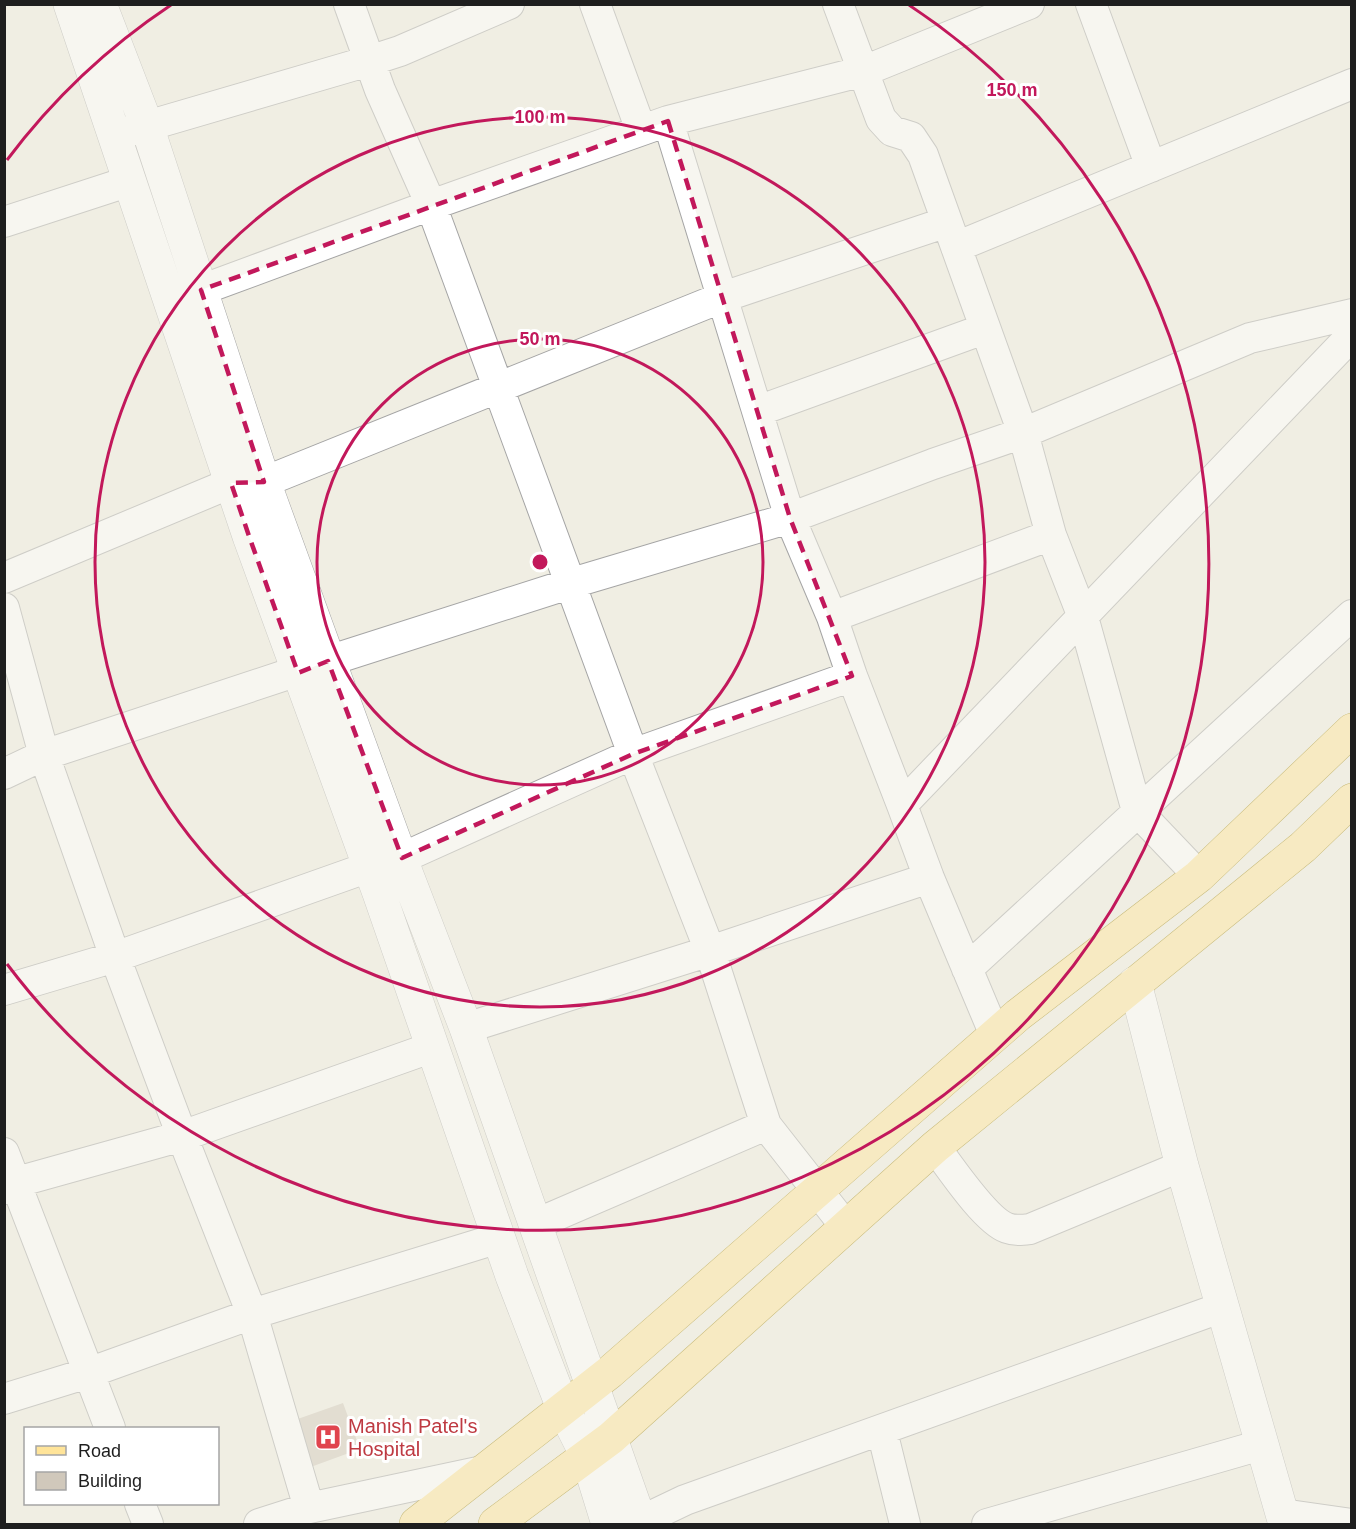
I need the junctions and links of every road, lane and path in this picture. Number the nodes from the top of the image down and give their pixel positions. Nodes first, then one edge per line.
1 (70, 4) edge
2 (100, 4) edge
3 (349, 4) edge
4 (509, 4) edge
5 (595, 4) edge
6 (838, 4) edge
7 (1029, 4) edge
8 (1091, 4) edge
9 (369, 61) junction
10 (864, 71) junction
11 (1352, 84) edge
12 (654, 125) junction
13 (147, 126) junction
14 (115, 135) junction
15 (1152, 166) junction
16 (130, 181) junction
17 (430, 205) junction
18 (4, 222) edge
19 (952, 235) junction
20 (201, 290) junction
21 (723, 297) junction
22 (1352, 314) edge
23 (984, 329) junction
24 (1352, 335) edge
25 (497, 388) junction
26 (758, 411) junction
27 (1023, 433) junction
28 (264, 482) junction
29 (231, 483) junction
30 (790, 518) junction
31 (1051, 535) junction
32 (4, 578) edge
33 (572, 583) junction
34 (4, 608) edge
35 (1352, 615) edge
36 (1083, 616) junction
37 (832, 617) junction
38 (328, 661) junction
39 (298, 673) junction
40 (852, 676) junction
41 (1352, 730) edge
42 (633, 754) junction
43 (44, 755) junction
44 (4, 774) edge
45 (1352, 800) edge
46 (902, 805) junction
47 (1137, 811) junction
48 (402, 858) junction
49 (369, 867) junction
50 (1199, 876) junction
51 (929, 878) junction
52 (710, 951) junction
53 (115, 957) junction
54 (967, 969) junction
55 (1135, 983) junction
56 (4, 990) edge
57 (466, 1028) junction
58 (995, 1035) junction
59 (433, 1047) junction
60 (766, 1125) junction
61 (182, 1136) junction
62 (934, 1148) junction
63 (4, 1153) edge
64 (1182, 1166) junction
65 (11, 1186) edge
66 (818, 1190) junction
67 (536, 1224) junction
68 (846, 1227) junction
69 (499, 1238) junction
70 (1223, 1307) junction
71 (252, 1314) junction
72 (88, 1373) junction
73 (593, 1385) junction
74 (4, 1399) edge
75 (563, 1408) junction
76 (110, 1427) edge
77 (882, 1431) junction
78 (1261, 1445) junction
79 (599, 1447) junction
80 (483, 1471) junction
81 (141, 1505) edge
82 (309, 1508) junction
83 (1284, 1519) edge
84 (641, 1523) edge
85 (148, 1524) edge
86 (259, 1524) edge
87 (416, 1524) edge
88 (495, 1524) edge
89 (608, 1524) edge
90 (905, 1524) edge
91 (987, 1524) edge
92 (1352, 1524) edge

1 - 14 street
2 - 13 street
3 - 9 street
4 - 9 street
5 - 12 street
6 - 10 street
7 - 10 street
8 - 15 street
9 - 13 street
9 - 17 street
10 - 12 street
10 - 19 street
11 - 15 street
12 - 17 street
12 - 21 street
13 - 14 street
13 - 20 street
14 - 16 street
15 - 19 street
16 - 18 street
16 - 29 street
17 - 20 street
17 - 25 street
19 - 21 street
19 - 23 street
20 - 28 street
21 - 25 street
21 - 26 street
22 - 27 street
23 - 26 street
23 - 27 street
24 - 36 street
25 - 28 street
25 - 33 street
26 - 30 street
27 - 30 street
27 - 31 street
28 - 29 street
28 - 38 street
29 - 32 street
29 - 39 street
30 - 33 street
30 - 37 street
31 - 36 street
31 - 37 street
33 - 38 street
33 - 42 street
34 - 43 street
35 - 47 street
36 - 46 street
36 - 47 street
37 - 40 street
38 - 39 street
38 - 48 street
39 - 43 street
39 - 49 street
40 - 42 street
40 - 46 street
41 - 50 main road
42 - 48 street
42 - 52 street
43 - 44 street
43 - 53 street
45 - 55 main road
46 - 51 street
47 - 50 street
47 - 54 street
48 - 49 street
48 - 57 street
49 - 53 street
49 - 59 street
50 - 58 main road
51 - 52 street
51 - 54 street
52 - 57 street
52 - 60 street
53 - 56 street
53 - 61 street
54 - 58 street
55 - 62 main road
55 - 64 street
57 - 67 street
58 - 66 main road
59 - 61 street
59 - 69 street
60 - 66 street
60 - 67 street
61 - 65 street
61 - 71 street
62 - 64 street
62 - 68 main road
63 - 65 street
64 - 70 street
65 - 72 street
66 - 68 street
66 - 73 main road
67 - 73 street
68 - 79 main road
69 - 71 street
69 - 75 street
70 - 77 street
70 - 78 street
71 - 72 street
71 - 82 street
72 - 74 street
72 - 76 street
73 - 75 main road
73 - 79 street
75 - 79 street
75 - 80 main road
77 - 84 street
77 - 90 street
78 - 83 street
78 - 91 street
79 - 84 street
79 - 88 main road
79 - 89 street
80 - 82 street
80 - 87 main road
81 - 85 street
82 - 86 street
83 - 92 street

